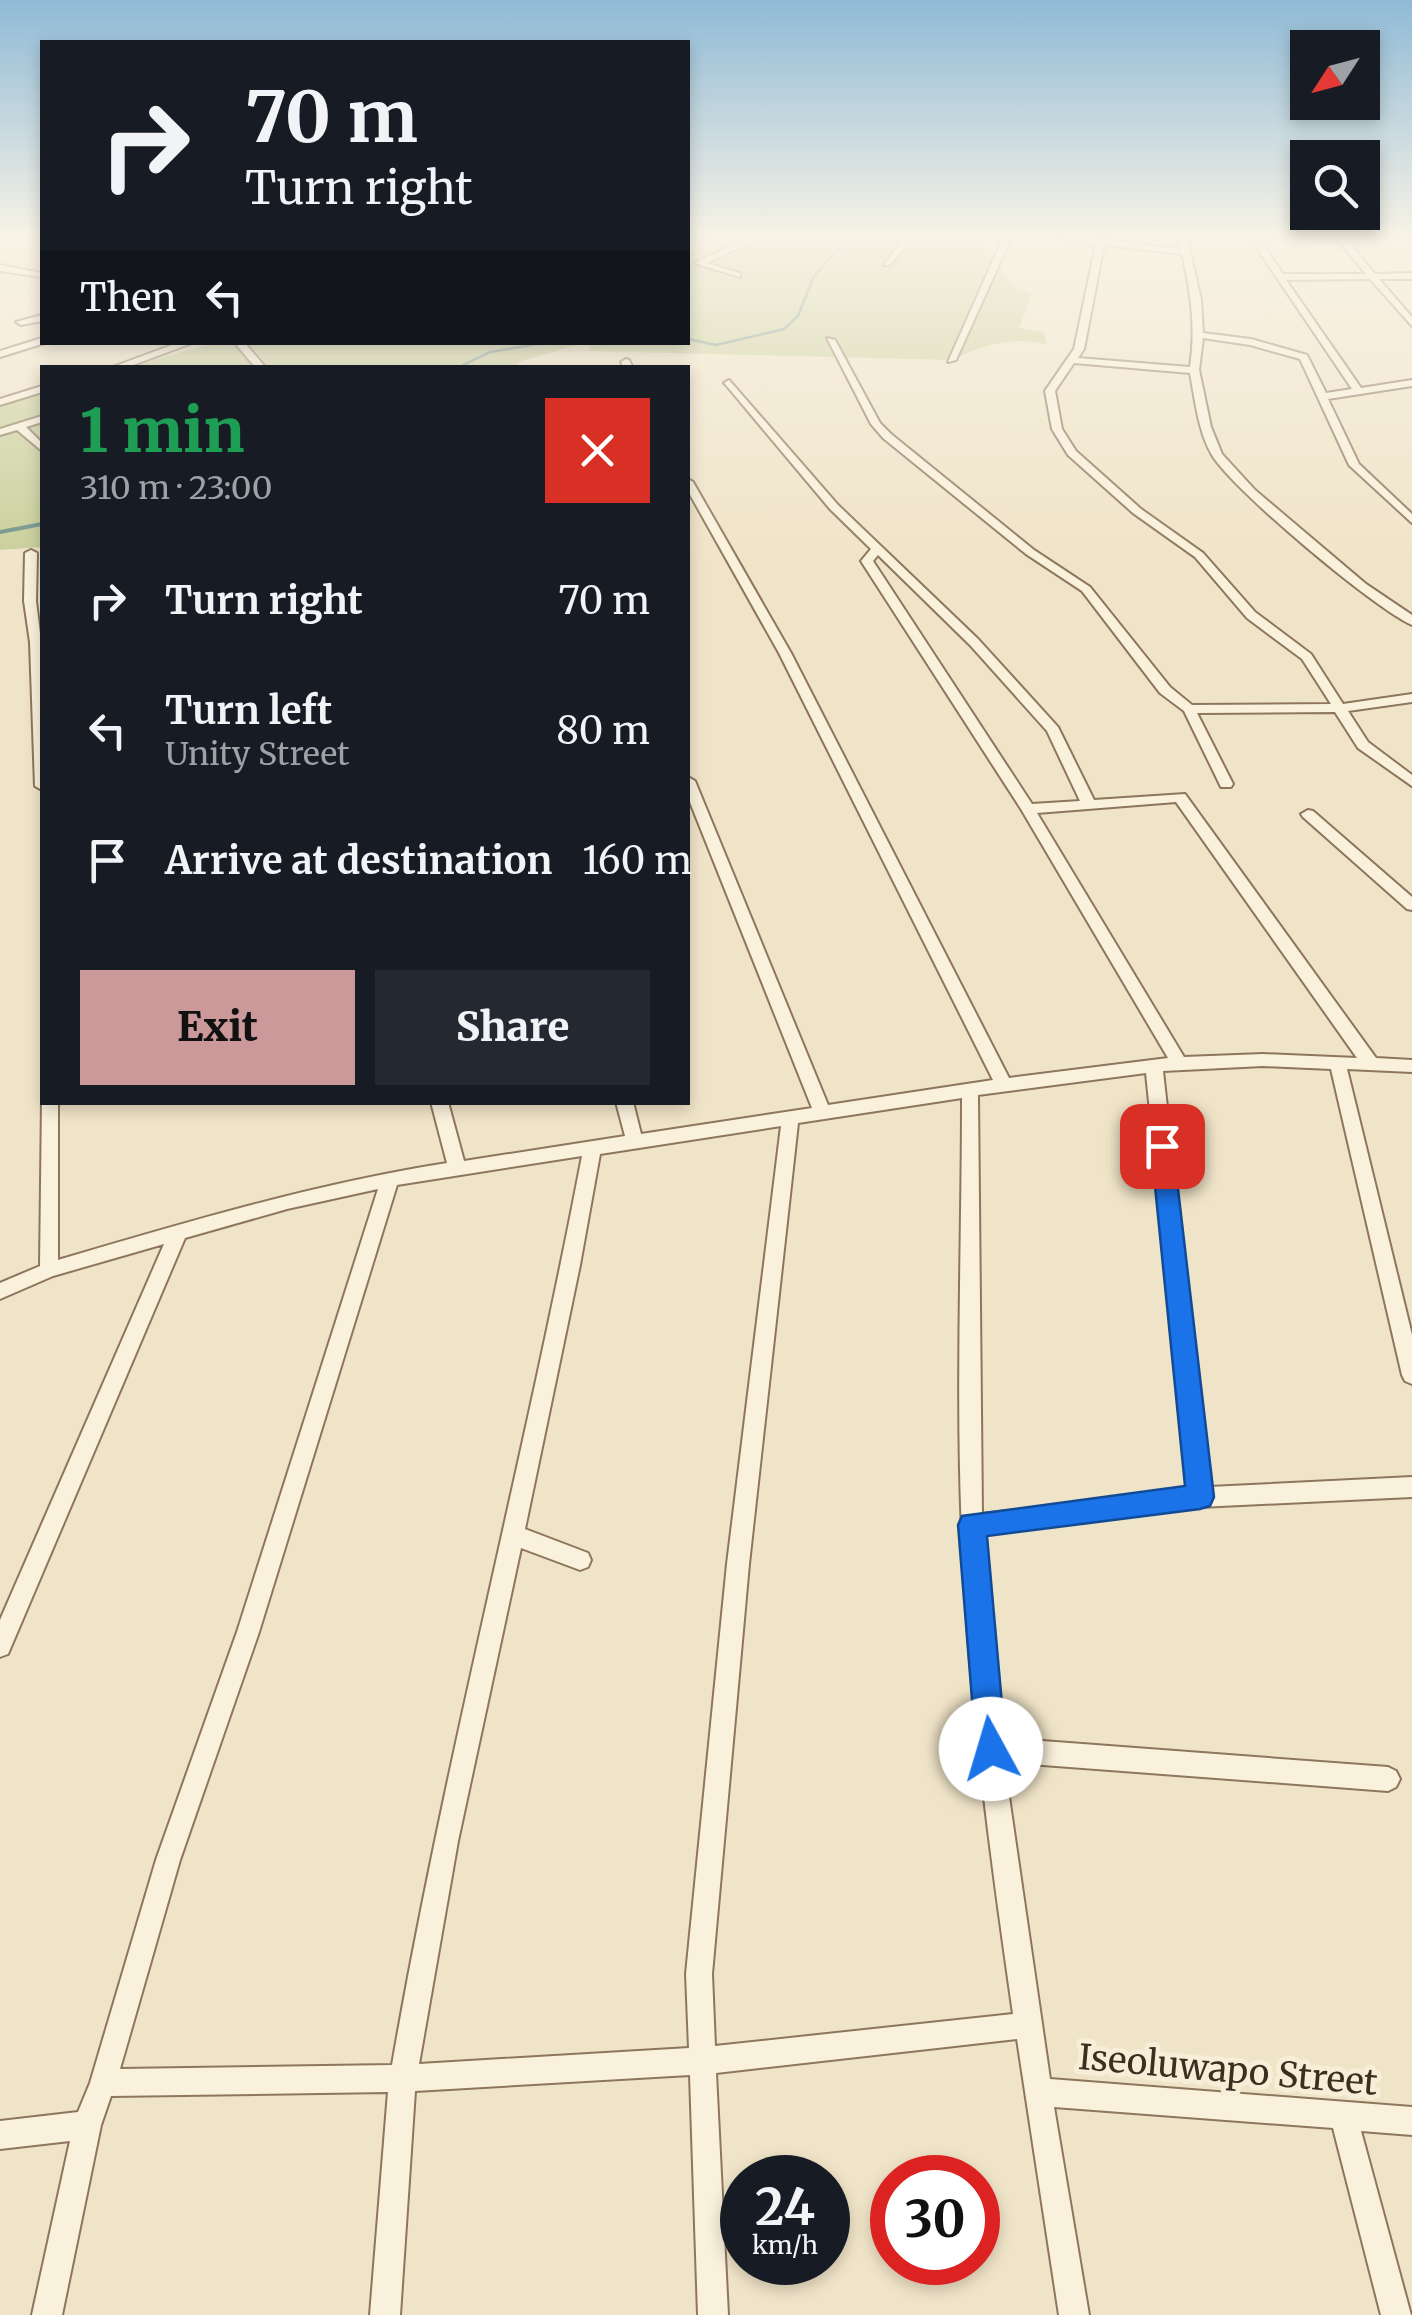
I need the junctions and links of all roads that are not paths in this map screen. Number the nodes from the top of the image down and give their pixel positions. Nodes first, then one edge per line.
1 (28, 346) edge
2 (178, 346) edge
3 (242, 346) edge
4 (833, 346) edge
5 (957, 346) edge
6 (1080, 346) edge
7 (1197, 346) edge
8 (1266, 346) edge
9 (1328, 346) edge
10 (0, 354) edge
11 (950, 360) dead end
12 (1069, 360) junction
13 (123, 365) edge
14 (259, 365) edge
15 (1194, 370) junction
16 (729, 383) dead end
17 (1412, 383) edge
18 (40, 390) edge
19 (1357, 390) junction
20 (1322, 397) junction
21 (0, 402) edge
22 (40, 420) edge
23 (19, 426) junction
24 (0, 432) edge
25 (40, 446) edge
26 (690, 486) edge
27 (1412, 520) edge
28 (876, 550) junction
29 (32, 553) dead end
30 (1412, 621) edge
31 (1412, 698) edge
32 (1340, 708) junction
33 (1189, 709) junction
34 (40, 738) edge
35 (1412, 782) edge
36 (1226, 784) dead end
37 (690, 785) edge
38 (1088, 802) junction
39 (1028, 809) junction
40 (1308, 814) dead end
41 (1412, 905) edge
42 (1337, 1061) junction
43 (1179, 1063) junction
44 (1370, 1064) junction
45 (1412, 1066) edge
46 (1154, 1068) junction
47 (1004, 1085) junction
48 (970, 1091) junction
49 (50, 1105) edge
50 (440, 1105) edge
51 (625, 1105) edge
52 (823, 1113) junction
53 (790, 1118) junction
54 (635, 1142) junction
55 (592, 1148) junction
56 (457, 1168) junction
57 (390, 1179) junction
58 (178, 1232) junction
59 (49, 1270) junction
60 (0, 1290) edge
61 (1412, 1375) edge
62 (1412, 1487) edge
63 (1200, 1497) junction
64 (972, 1525) junction
65 (512, 1536) junction
66 (580, 1560) dead end
67 (0, 1646) edge
68 (991, 1749) junction
69 (1388, 1779) dead end
70 (1029, 2025) junction
71 (700, 2062) junction
72 (404, 2078) junction
73 (103, 2083) junction
74 (1038, 2092) junction
75 (1344, 2118) junction
76 (1412, 2122) edge
77 (86, 2124) junction
78 (0, 2135) edge
79 (47, 2315) edge
80 (385, 2315) edge
81 (712, 2315) edge
82 (1074, 2315) edge
83 (1396, 2315) edge

1 - 10 street
2 - 13 street
3 - 14 street
4 - 33 street
5 - 11 street
6 - 12 street
7 - 15 street
8 - 20 street
9 - 19 street
12 - 15 street
12 - 32 street
15 - 30 street
16 - 28 street
17 - 19 street
18 - 21 street
19 - 20 street
20 - 27 street
22 - 23 street
23 - 24 street
23 - 25 street
26 - 47 street
28 - 38 street
28 - 39 street
29 - 34 street
31 - 32 street
32 - 33 street
32 - 35 street
33 - 36 street
37 - 52 street
38 - 39 street
38 - 44 street
39 - 43 street
40 - 41 street
42 - 43 street
42 - 44 street
42 - 61 street
43 - 46 street
44 - 45 street
46 - 47 street
46 - 63 street
47 - 48 street
48 - 52 street
48 - 64 street
49 - 59 street
50 - 56 street
51 - 54 street
52 - 53 street
53 - 54 street
53 - 71 street
54 - 55 street
55 - 56 street
55 - 65 street
56 - 57 street
57 - 58 street
57 - 73 street
58 - 59 street
58 - 67 street
59 - 60 street
62 - 63 street
63 - 64 street
64 - 68 street
65 - 66 street
65 - 72 street
68 - 69 street
68 - 70 street
70 - 71 street
70 - 74 street
71 - 72 street
71 - 81 street
72 - 73 street
72 - 80 street
73 - 77 street
74 - 75 street, Iseoluwapo Street
74 - 82 street
75 - 76 street, Iseoluwapo Street
75 - 83 street
77 - 78 street
77 - 79 street

